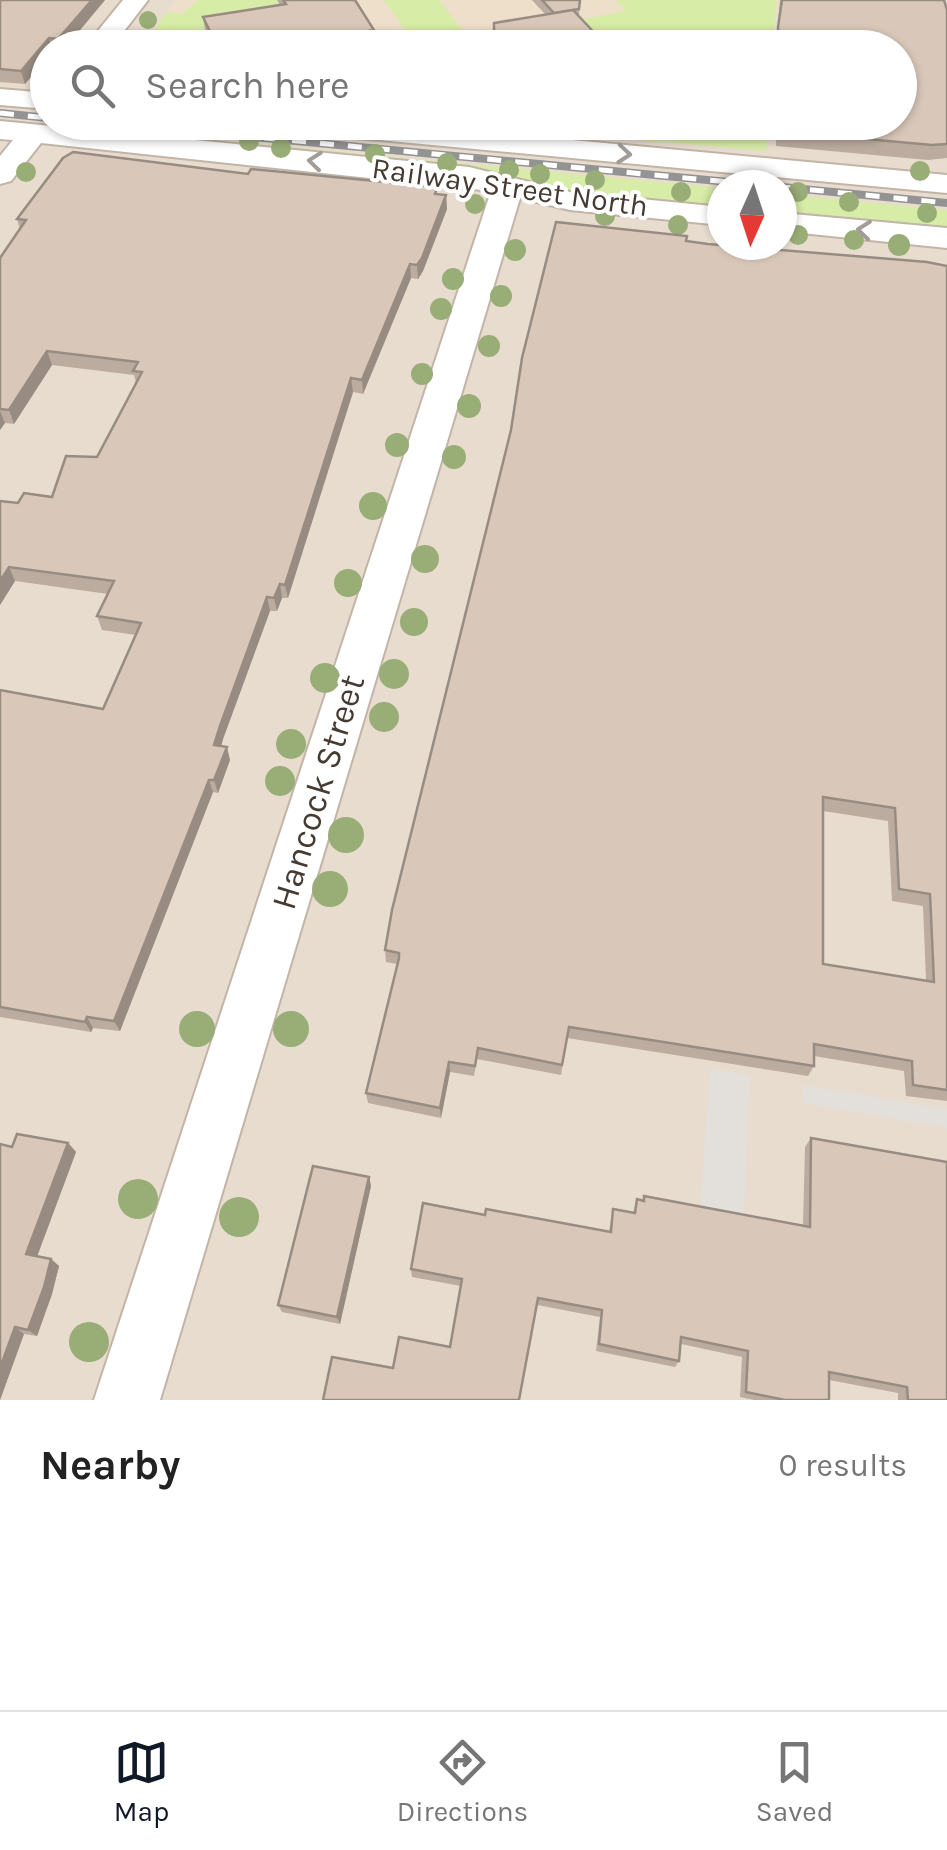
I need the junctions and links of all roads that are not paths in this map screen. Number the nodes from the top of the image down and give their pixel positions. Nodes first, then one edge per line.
1 (136, 0) edge
2 (112, 30) edge
3 (0, 96) edge
4 (30, 99) edge
5 (0, 130) edge
6 (30, 134) edge
7 (30, 138) edge
8 (91, 140) edge
9 (476, 140) edge
10 (0, 175) edge
11 (508, 183) junction
12 (947, 184) edge
13 (707, 215) edge
14 (797, 223) edge
15 (947, 238) edge
16 (127, 1400) edge

1 - 2 street
3 - 4 street
5 - 6 street, Railway Street North
7 - 10 street
11 -> 8 street, Railway Street North
9 -> 12 street
11 - 13 street, Railway Street North
11 - 16 street, Hancock Street
15 -> 14 street

